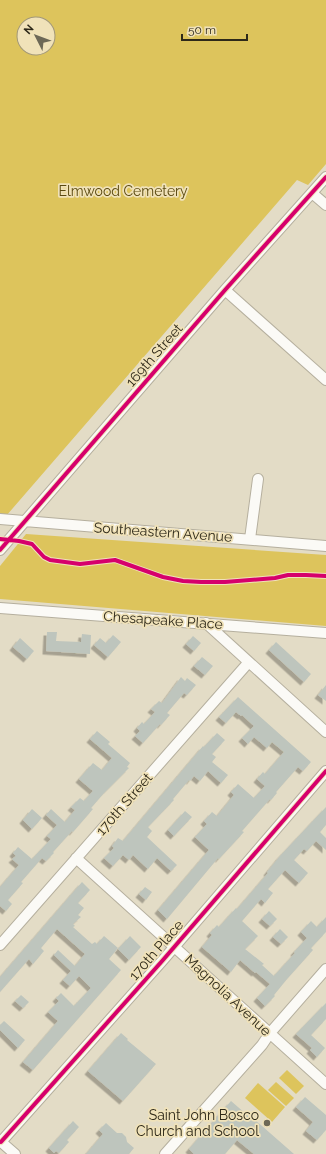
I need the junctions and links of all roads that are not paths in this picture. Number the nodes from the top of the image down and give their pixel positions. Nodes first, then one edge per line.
1 (326, 177) edge
2 (312, 193) junction
3 (326, 205) edge
4 (224, 290) junction
5 (326, 380) edge
6 (258, 479) dead end
7 (0, 520) edge
8 (25, 522) junction
9 (250, 539) junction
10 (326, 546) edge
11 (0, 550) edge
12 (0, 608) edge
13 (206, 623) junction
14 (326, 633) edge
15 (248, 662) junction
16 (326, 732) edge
17 (326, 771) edge
18 (76, 858) junction
19 (0, 945) edge
20 (174, 946) junction
21 (326, 969) edge
22 (270, 1033) junction
23 (326, 1084) edge
24 (0, 1141) edge
25 (15, 1154) edge
26 (165, 1154) edge

1 - 2 street, 169th Street
2 - 3 street
2 - 4 street, 169th Street
4 - 5 street
4 - 8 street, 169th Street
6 - 9 street
7 - 8 street, Southeastern Avenue
8 - 9 street, Southeastern Avenue
8 - 11 street, 169th Street
9 - 10 street, Southeastern Avenue
12 - 13 street, Chesapeake Place
13 - 14 street, Chesapeake Place
13 - 15 street
15 - 16 street
15 - 18 street, 170th Street
17 - 20 street, 170th Place
18 - 19 street, 170th Street
18 - 20 street, Magnolia Avenue
20 - 22 street, Magnolia Avenue
20 - 24 street, 170th Place
21 - 22 street
22 - 23 street, Magnolia Avenue
22 - 26 street
24 - 25 street

